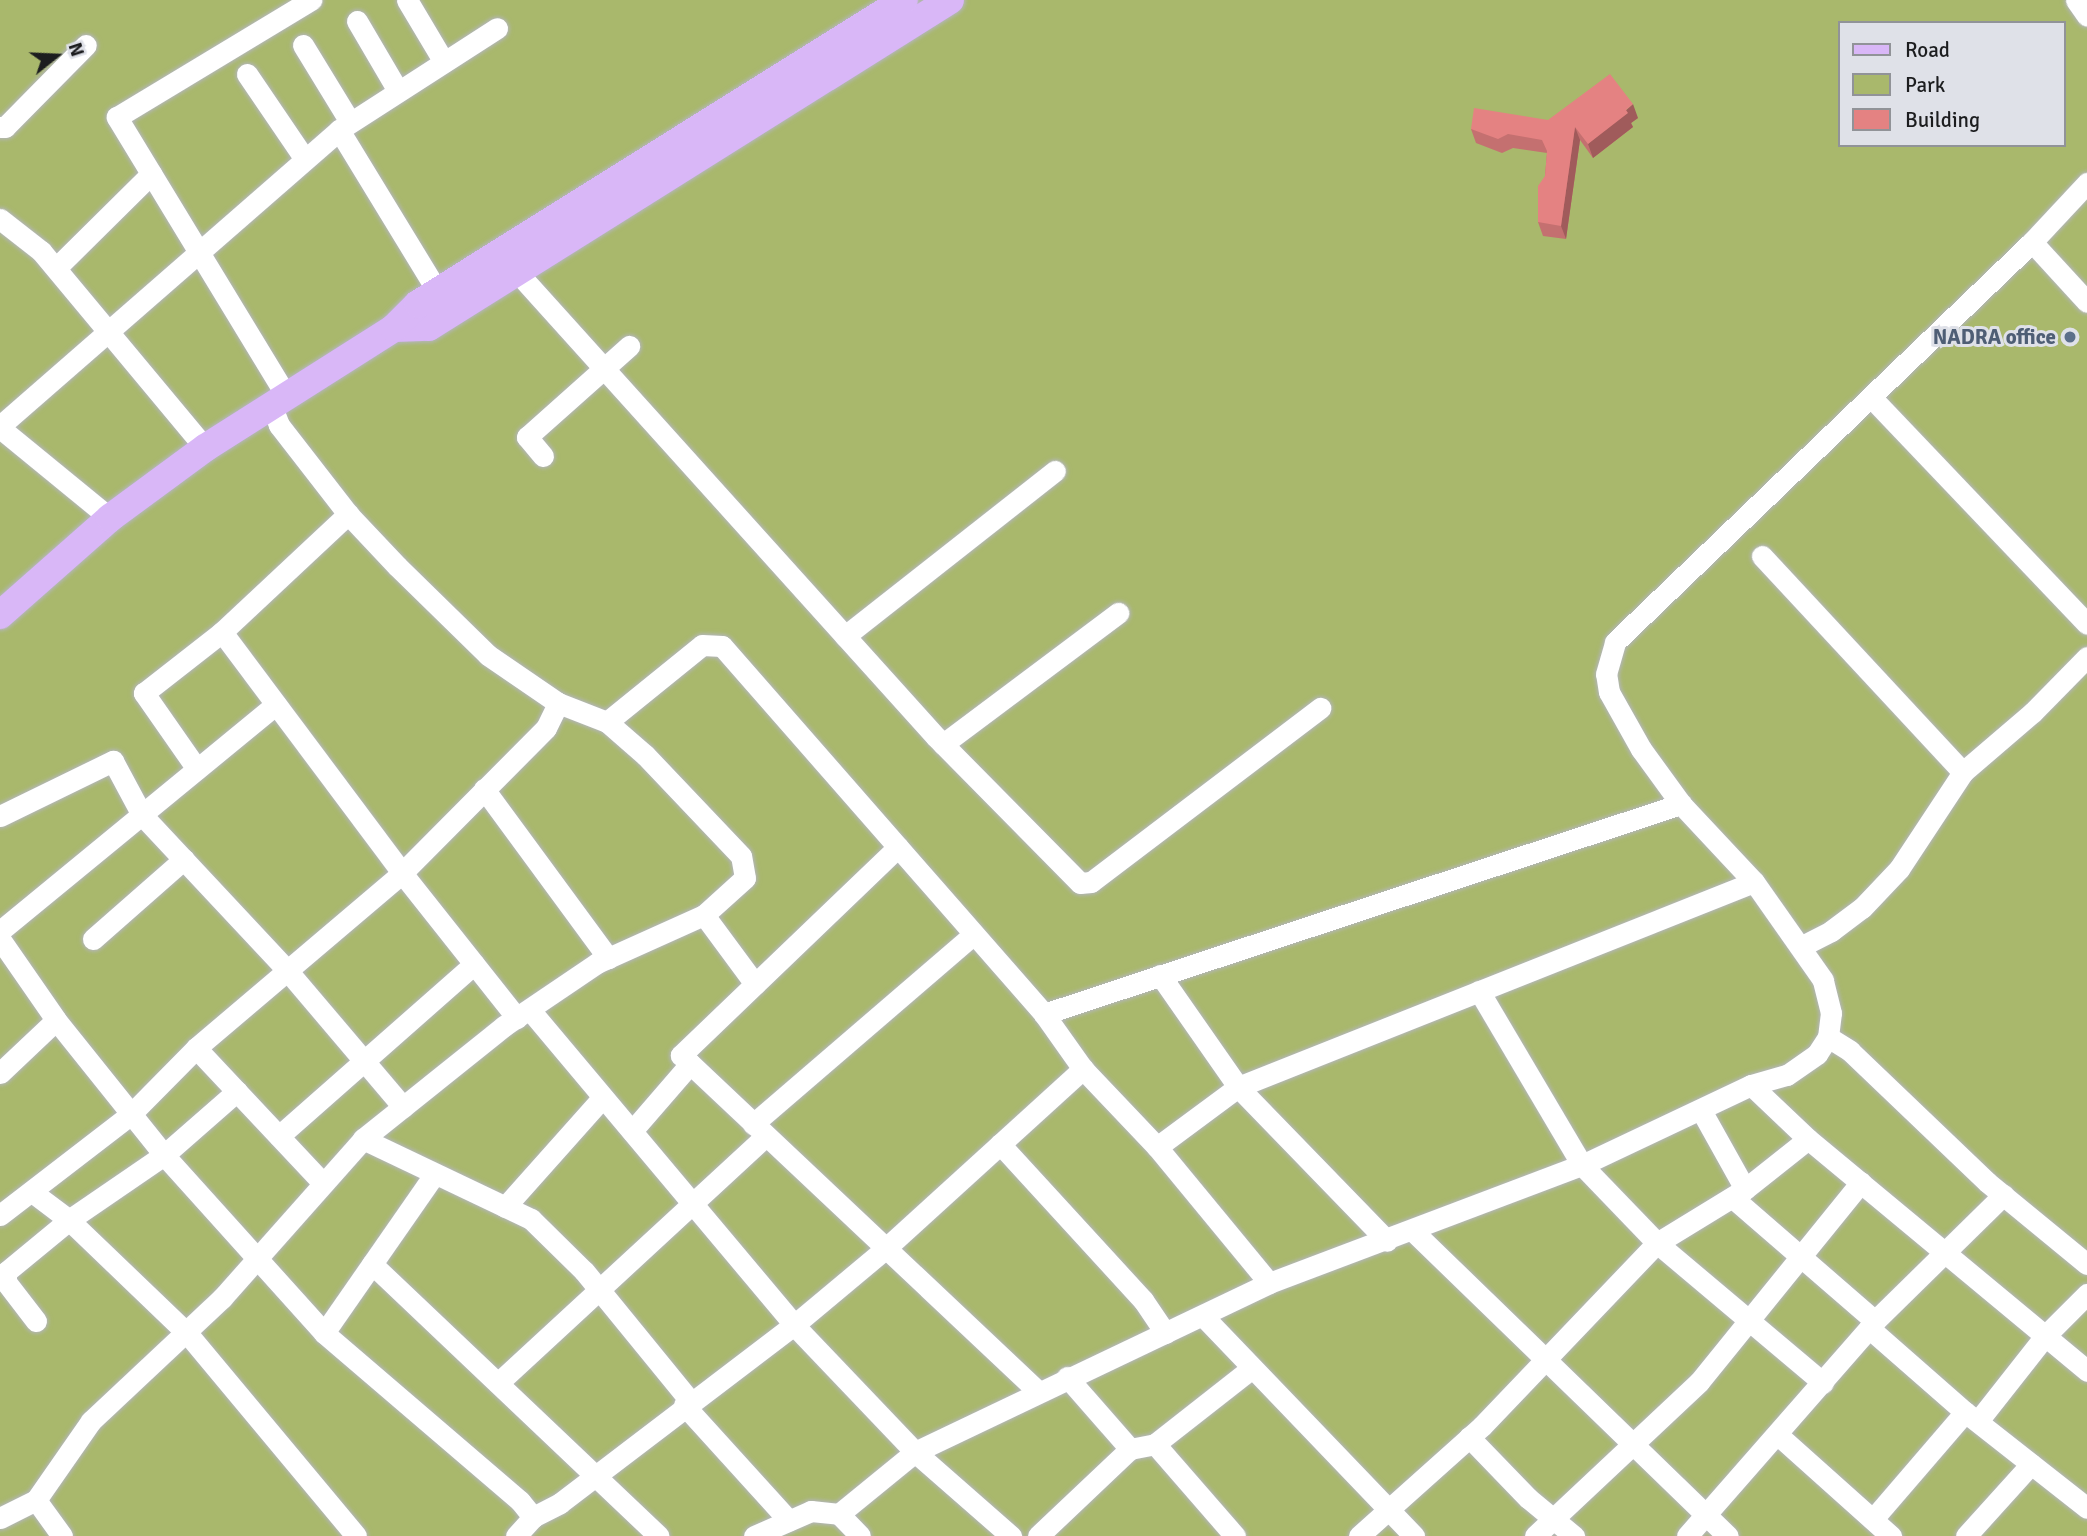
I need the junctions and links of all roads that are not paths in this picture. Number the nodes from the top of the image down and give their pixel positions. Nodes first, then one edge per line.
1 (311, 0) edge
2 (407, 0) edge
3 (904, 0) edge
4 (950, 0) edge
5 (2076, 0) edge
6 (2087, 16) edge
7 (357, 21) dead end
8 (497, 28) dead end
9 (86, 45) dead end
10 (303, 45) dead end
11 (444, 62) junction
12 (247, 74) dead end
13 (398, 91) junction
14 (345, 126) junction
15 (0, 127) edge
16 (304, 158) junction
17 (152, 174) junction
18 (2087, 183) edge
19 (0, 219) edge
20 (2032, 242) junction
21 (198, 251) junction
22 (56, 268) junction
23 (517, 272) junction
24 (438, 292) junction
25 (2087, 302) edge
26 (394, 328) junction
27 (110, 331) junction
28 (628, 345) dead end
29 (604, 368) junction
30 (1871, 397) junction
31 (280, 402) junction
32 (0, 427) edge
33 (205, 447) junction
34 (543, 456) dead end
35 (1055, 471) dead end
36 (348, 514) junction
37 (110, 518) junction
38 (1762, 556) dead end
39 (1118, 613) dead end
40 (0, 615) edge
41 (2087, 624) edge
42 (222, 632) junction
43 (845, 636) junction
44 (2087, 657) edge
45 (558, 703) junction
46 (276, 704) junction
47 (1320, 708) dead end
48 (607, 722) junction
49 (943, 744) junction
50 (197, 769) junction
51 (1962, 772) junction
52 (484, 789) junction
53 (1681, 803) junction
54 (142, 815) junction
55 (0, 816) edge
56 (898, 847) junction
57 (184, 859) junction
58 (402, 873) junction
59 (1754, 882) junction
60 (704, 915) junction
61 (0, 931) edge
62 (974, 934) junction
63 (0, 939) edge
64 (93, 939) dead end
65 (1802, 946) junction
66 (608, 958) junction
67 (474, 964) junction
68 (286, 969) junction
69 (1160, 975) junction
70 (755, 984) junction
71 (1479, 992) junction
72 (523, 1014) junction
73 (1044, 1014) junction
74 (57, 1020) junction
75 (1828, 1037) junction
76 (196, 1048) junction
77 (366, 1059) junction
78 (690, 1064) junction
79 (1083, 1069) junction
80 (0, 1073) edge
81 (1751, 1086) junction
82 (1238, 1087) junction
83 (237, 1091) junction
84 (603, 1097) junction
85 (403, 1107) junction
86 (1702, 1112) junction
87 (131, 1114) junction
88 (760, 1130) junction
89 (632, 1131) junction
90 (279, 1136) junction
91 (363, 1139) junction
92 (1808, 1139) junction
93 (1000, 1144) junction
94 (1157, 1147) junction
95 (164, 1155) junction
96 (1582, 1165) junction
97 (434, 1175) junction
98 (322, 1182) junction
99 (1861, 1182) junction
100 (32, 1192) junction
101 (1739, 1194) junction
102 (2003, 1195) junction
103 (693, 1204) junction
104 (505, 1208) junction
105 (0, 1215) edge
106 (69, 1220) junction
107 (1414, 1232) junction
108 (1387, 1241) junction
109 (1657, 1243) junction
110 (885, 1249) junction
111 (1944, 1250) junction
112 (256, 1257) junction
113 (1800, 1261) junction
114 (372, 1264) junction
115 (2087, 1264) edge
116 (3, 1273) edge
117 (1269, 1283) junction
118 (597, 1287) junction
119 (2087, 1294) edge
120 (1203, 1316) junction
121 (37, 1321) dead end
122 (1749, 1323) junction
123 (1872, 1324) junction
124 (794, 1325) junction
125 (187, 1333) junction
126 (324, 1333) junction
127 (1164, 1333) junction
128 (2043, 1337) junction
129 (1546, 1361) junction
130 (1252, 1368) junction
131 (2087, 1371) edge
132 (1067, 1377) junction
133 (498, 1383) junction
134 (1822, 1383) junction
135 (1037, 1390) junction
136 (687, 1403) junction
137 (1972, 1417) junction
138 (1778, 1435) junction
139 (1469, 1437) junction
140 (1155, 1444) junction
141 (1632, 1447) junction
142 (1130, 1449) junction
143 (915, 1452) junction
144 (2031, 1464) junction
145 (596, 1475) junction
146 (36, 1500) junction
147 (2087, 1508) edge
148 (1386, 1509) junction
149 (839, 1514) junction
150 (1703, 1515) junction
151 (533, 1517) junction
152 (0, 1518) edge
153 (1873, 1519) junction
154 (1553, 1520) junction
155 (789, 1521) junction
156 (62, 1536) edge
157 (356, 1536) edge
158 (516, 1536) edge
159 (659, 1536) edge
160 (754, 1536) edge
161 (836, 1536) edge
162 (860, 1536) edge
163 (1011, 1536) edge
164 (1038, 1536) edge
165 (1235, 1536) edge
166 (1359, 1536) edge
167 (1414, 1536) edge
168 (1535, 1536) edge
169 (1574, 1536) edge
170 (1687, 1536) edge
171 (1728, 1536) edge
172 (1891, 1536) edge
173 (1966, 1536) edge

1 - 17 street
2 - 11 street
3 - 24 main road
4 - 23 main road
5 - 6 street
7 - 13 street
8 - 11 street
9 - 15 street
10 - 14 street
11 - 13 street
12 - 16 street
13 - 14 street
14 - 16 street
14 - 24 street
16 - 21 street
17 - 21 street
17 - 22 street
18 - 20 street
19 - 22 street
20 - 25 street
20 - 30 street
21 - 27 street
21 - 31 street
22 - 27 street
23 - 26 main road
23 - 29 street
24 - 26 main road
26 - 31 main road
27 - 32 street
27 - 33 street
28 - 29 street
29 - 34 street
29 - 43 street
30 - 41 street
30 - 53 street
31 - 33 main road
31 - 36 street
32 - 37 street
33 - 37 main road
35 - 43 street
36 - 42 street
36 - 45 street
37 - 40 main road
38 - 51 street
39 - 49 street
42 - 46 street
42 - 50 street
43 - 49 street
44 - 51 street
45 - 48 street
45 - 52 street
46 - 50 street
46 - 58 street
47 - 49 street
48 - 56 street
48 - 60 street
50 - 54 street
51 - 65 street
52 - 58 street
52 - 66 street
53 - 59 street
53 - 69 street
54 - 55 street
54 - 57 street
54 - 61 street
56 - 62 street
56 - 70 street
57 - 64 street
57 - 68 street
58 - 67 street
58 - 68 street
59 - 65 street
59 - 71 street
60 - 66 street
60 - 70 street
62 - 73 street
62 - 88 street
63 - 74 street
65 - 75 street
66 - 72 street
67 - 72 street
67 - 77 street
68 - 76 street
68 - 77 street
69 - 73 street
69 - 82 street
70 - 78 street
71 - 82 street
71 - 96 street
72 - 84 street
72 - 85 street
73 - 79 street
74 - 80 street
74 - 87 street
75 - 81 street
75 - 102 street
76 - 83 street
76 - 87 street
77 - 85 street
77 - 90 street
78 - 88 street
78 - 89 street
79 - 93 street
79 - 94 street
81 - 86 street
81 - 92 street
82 - 94 street
82 - 108 street
83 - 90 street
83 - 95 street
84 - 89 street
84 - 104 street
85 - 91 street
86 - 96 street
86 - 101 street
87 - 95 street
87 - 100 street
88 - 103 street
88 - 110 street
89 - 103 street
90 - 98 street
91 - 97 street
91 - 98 street
92 - 99 street
92 - 101 street
93 - 110 street
93 - 127 street
94 - 117 street
95 - 106 street
95 - 112 street
96 - 107 street
96 - 109 street
97 - 104 street
97 - 114 street
98 - 112 street
99 - 111 street
99 - 113 street
100 - 105 street
100 - 106 street
101 - 109 street
101 - 113 street
102 - 111 street
102 - 115 street
103 - 118 street
103 - 124 street
104 - 118 street
106 - 116 street
106 - 125 street
107 - 108 street
107 - 129 street
108 - 117 street
109 - 122 street
109 - 129 street
110 - 124 street
110 - 135 street
111 - 123 street
111 - 128 street
112 - 125 street
112 - 126 street
113 - 122 street
113 - 123 street
114 - 126 street
114 - 133 street
116 - 121 street
117 - 120 street
118 - 133 street
118 - 136 street
119 - 128 street
120 - 127 street
120 - 130 street
122 - 134 street
122 - 141 street
123 - 134 street
123 - 137 street
124 - 136 street
124 - 143 street
125 - 146 street
125 - 157 street
126 - 151 street
127 - 132 street
128 - 131 street
128 - 137 street
129 - 139 street
129 - 141 street
130 - 140 street
130 - 148 street
132 - 135 street
132 - 142 street
133 - 145 street
134 - 138 street
135 - 143 street
136 - 145 street
136 - 155 street
137 - 144 street
137 - 153 street
138 - 150 street
138 - 153 street
139 - 148 street
139 - 154 street
140 - 142 street
140 - 165 street
141 - 150 street
141 - 154 street
142 - 164 street
143 - 149 street
143 - 163 street
144 - 147 street
144 - 173 street
145 - 151 street
145 - 159 street
146 - 152 street
146 - 156 street
148 - 166 street
148 - 167 street
149 - 155 street
149 - 161 street
149 - 162 street
150 - 170 street
150 - 171 street
151 - 158 street
153 - 172 street
154 - 168 street
154 - 169 street
155 - 160 street

